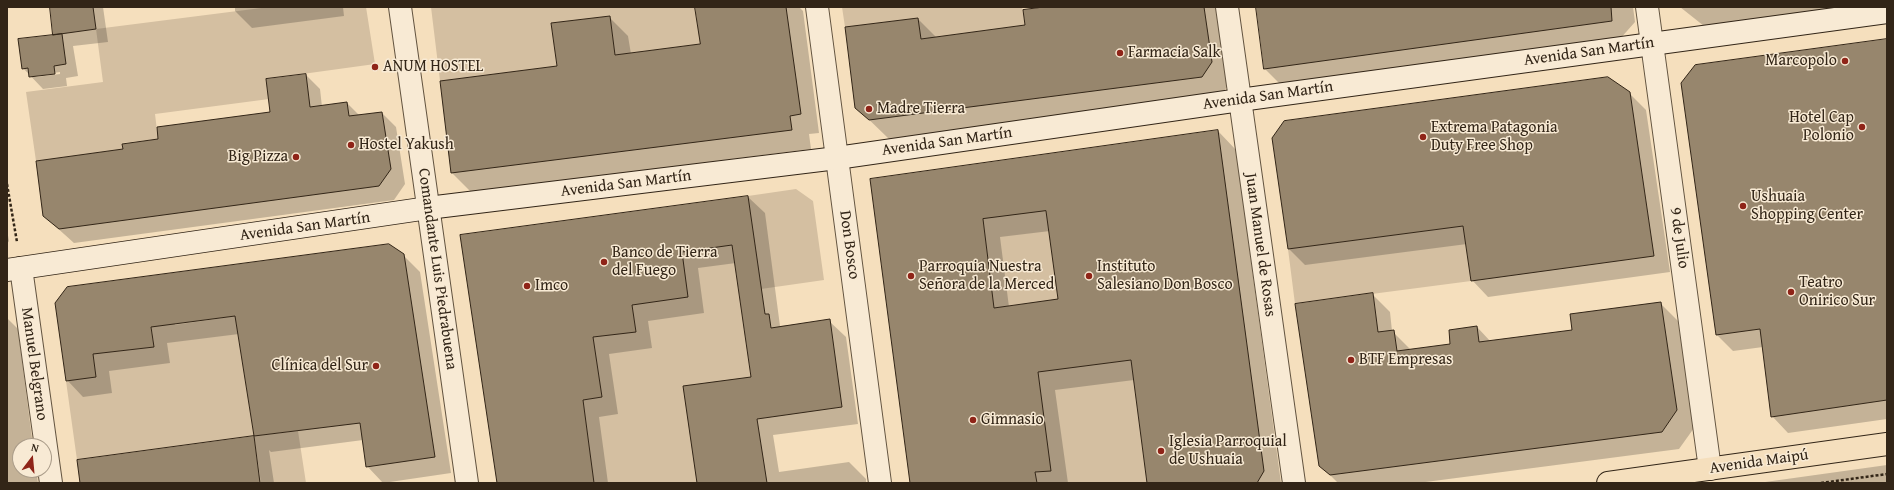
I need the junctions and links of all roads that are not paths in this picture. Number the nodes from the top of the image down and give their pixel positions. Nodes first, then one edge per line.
1 (400, 7) edge
2 (817, 7) edge
3 (1227, 7) edge
4 (1647, 7) edge
5 (1887, 12) edge
6 (1652, 44) junction
7 (1240, 100) junction
8 (837, 158) junction
9 (428, 208) junction
10 (14, 269) edge
11 (1887, 444) edge
12 (1710, 469) junction
13 (51, 483) edge
14 (467, 483) edge
15 (880, 483) edge
16 (1294, 483) edge
17 (1608, 483) edge

1 - 9 street, Comandante Luis Piedrabuena
2 - 8 street, Don Bosco
3 - 7 street, Juan Manuel de Rosas
4 - 6 street, 9 de Julio
5 - 6 street, Avenida San Martín
6 - 7 street, Avenida San Martín
6 - 12 street, 9 de Julio
7 - 8 street, Avenida San Martín
7 - 16 street, Juan Manuel de Rosas
8 - 9 street, Avenida San Martín
8 - 15 street, Don Bosco
9 - 10 street, Avenida San Martín
9 - 14 street, Comandante Luis Piedrabuena
10 - 13 street, Manuel Belgrano
11 - 12 main road, Avenida Maipú
12 - 17 main road, Avenida Maipú

